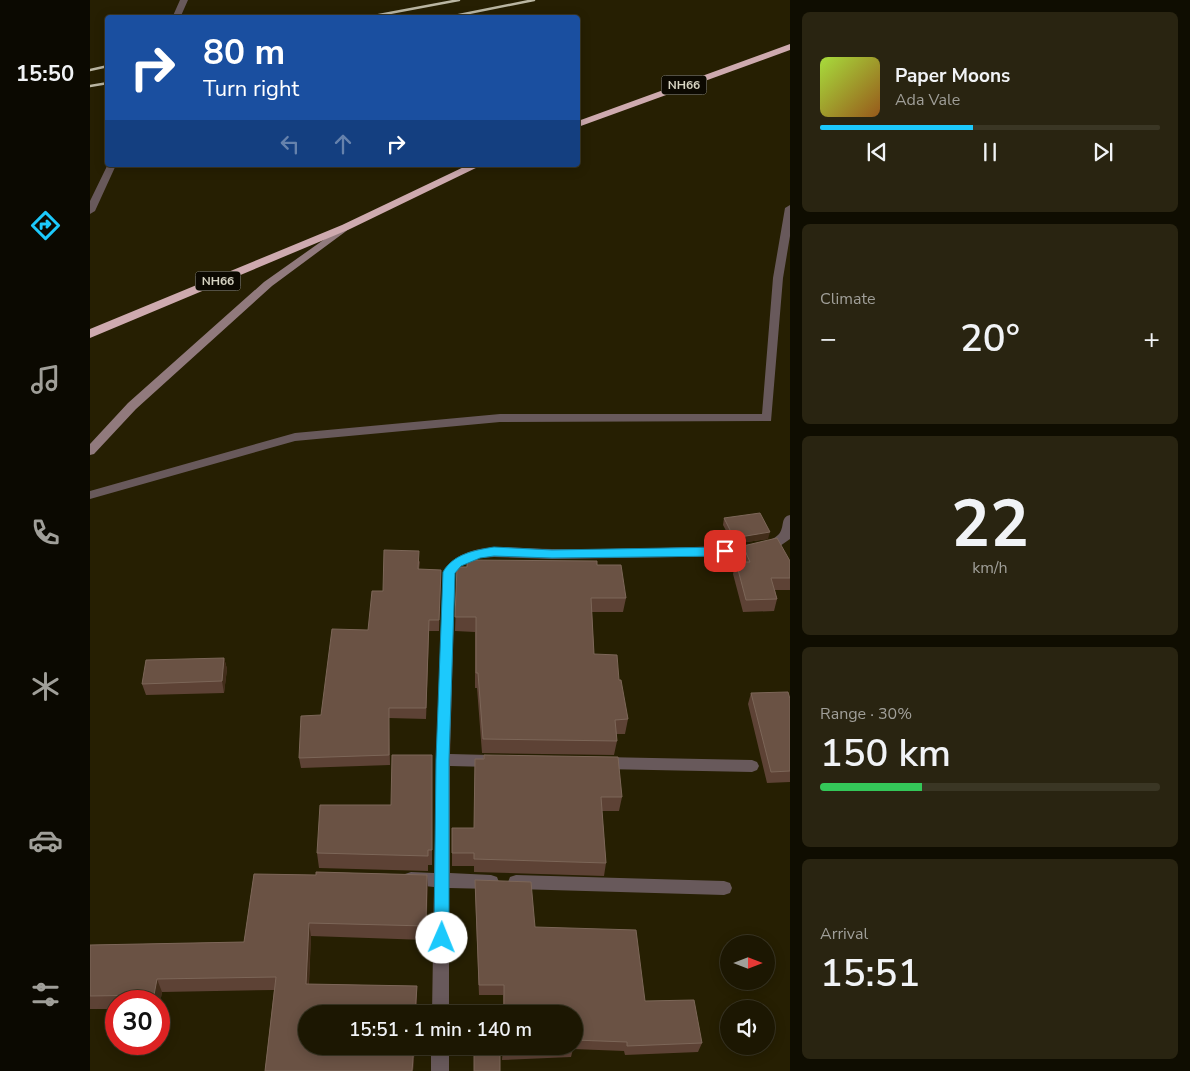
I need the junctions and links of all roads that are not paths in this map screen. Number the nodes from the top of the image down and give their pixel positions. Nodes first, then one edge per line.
1 (184, 0) edge
2 (177, 15) edge
3 (790, 47) edge
4 (580, 123) edge
5 (110, 167) edge
6 (473, 167) edge
7 (790, 208) edge
8 (90, 212) edge
9 (346, 227) junction
10 (90, 334) edge
11 (90, 451) edge
12 (90, 495) edge
13 (790, 519) edge
14 (443, 760) junction
15 (503, 761) edge
16 (592, 762) edge
17 (752, 766) dead end
18 (395, 879) edge
19 (442, 880) junction
20 (724, 888) dead end
21 (440, 1005) edge
22 (440, 1055) edge
23 (440, 1071) edge

1 - 2 street
3 - 4 highway, NH66
5 - 8 street
6 - 9 highway, NH66
7 - 12 street
9 - 10 highway, NH66
9 - 11 main road
13 - 14 street
14 - 15 street
14 - 19 street
16 - 17 street
18 - 19 street
19 - 20 street
19 - 21 street
22 - 23 street

